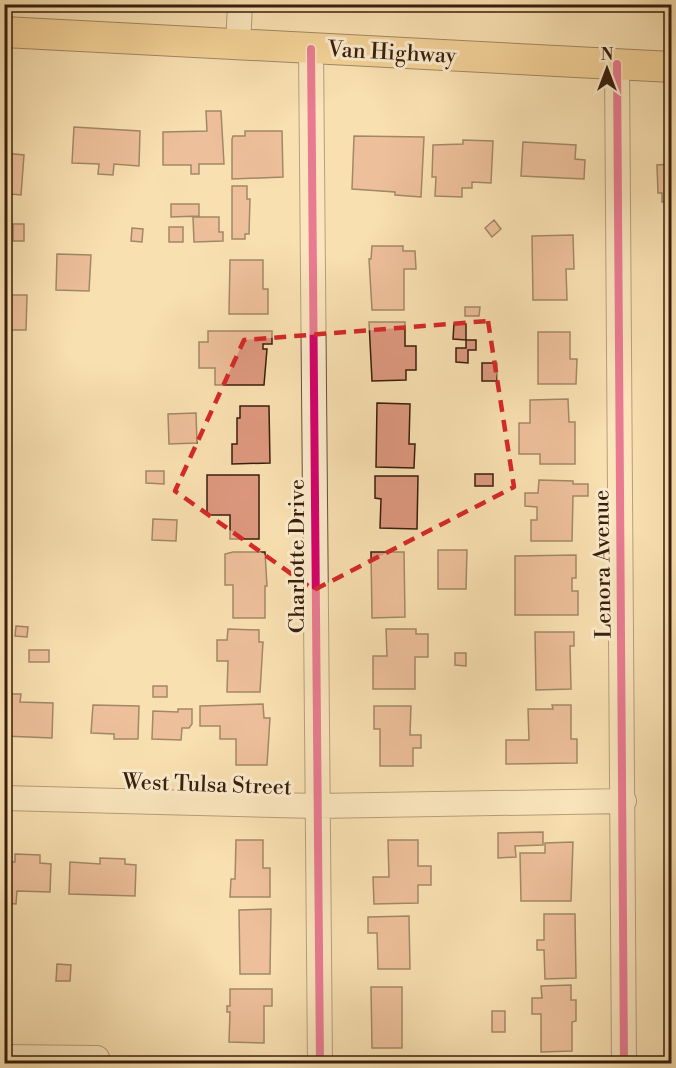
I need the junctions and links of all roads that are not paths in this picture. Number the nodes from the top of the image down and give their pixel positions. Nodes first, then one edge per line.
1 (240, 4) edge
2 (4, 32) edge
3 (238, 45) junction
4 (311, 49) junction
5 (617, 64) junction
6 (672, 67) edge
7 (4, 798) edge
8 (624, 801) junction
9 (317, 806) junction
10 (4, 1058) edge
11 (97, 1064) edge
12 (320, 1064) edge
13 (624, 1064) edge

1 - 3 street
2 - 3 main road, Van Highway
3 - 4 main road, Van Highway
4 - 5 main road, Van Highway
4 - 9 street, Charlotte Drive
5 - 6 main road, Van Highway
5 - 8 street, Lenora Avenue
7 - 9 street, West Tulsa Street
8 - 9 street, West Tulsa Street
8 - 13 street, Lenora Avenue
9 - 12 street, Charlotte Drive
10 - 11 street

